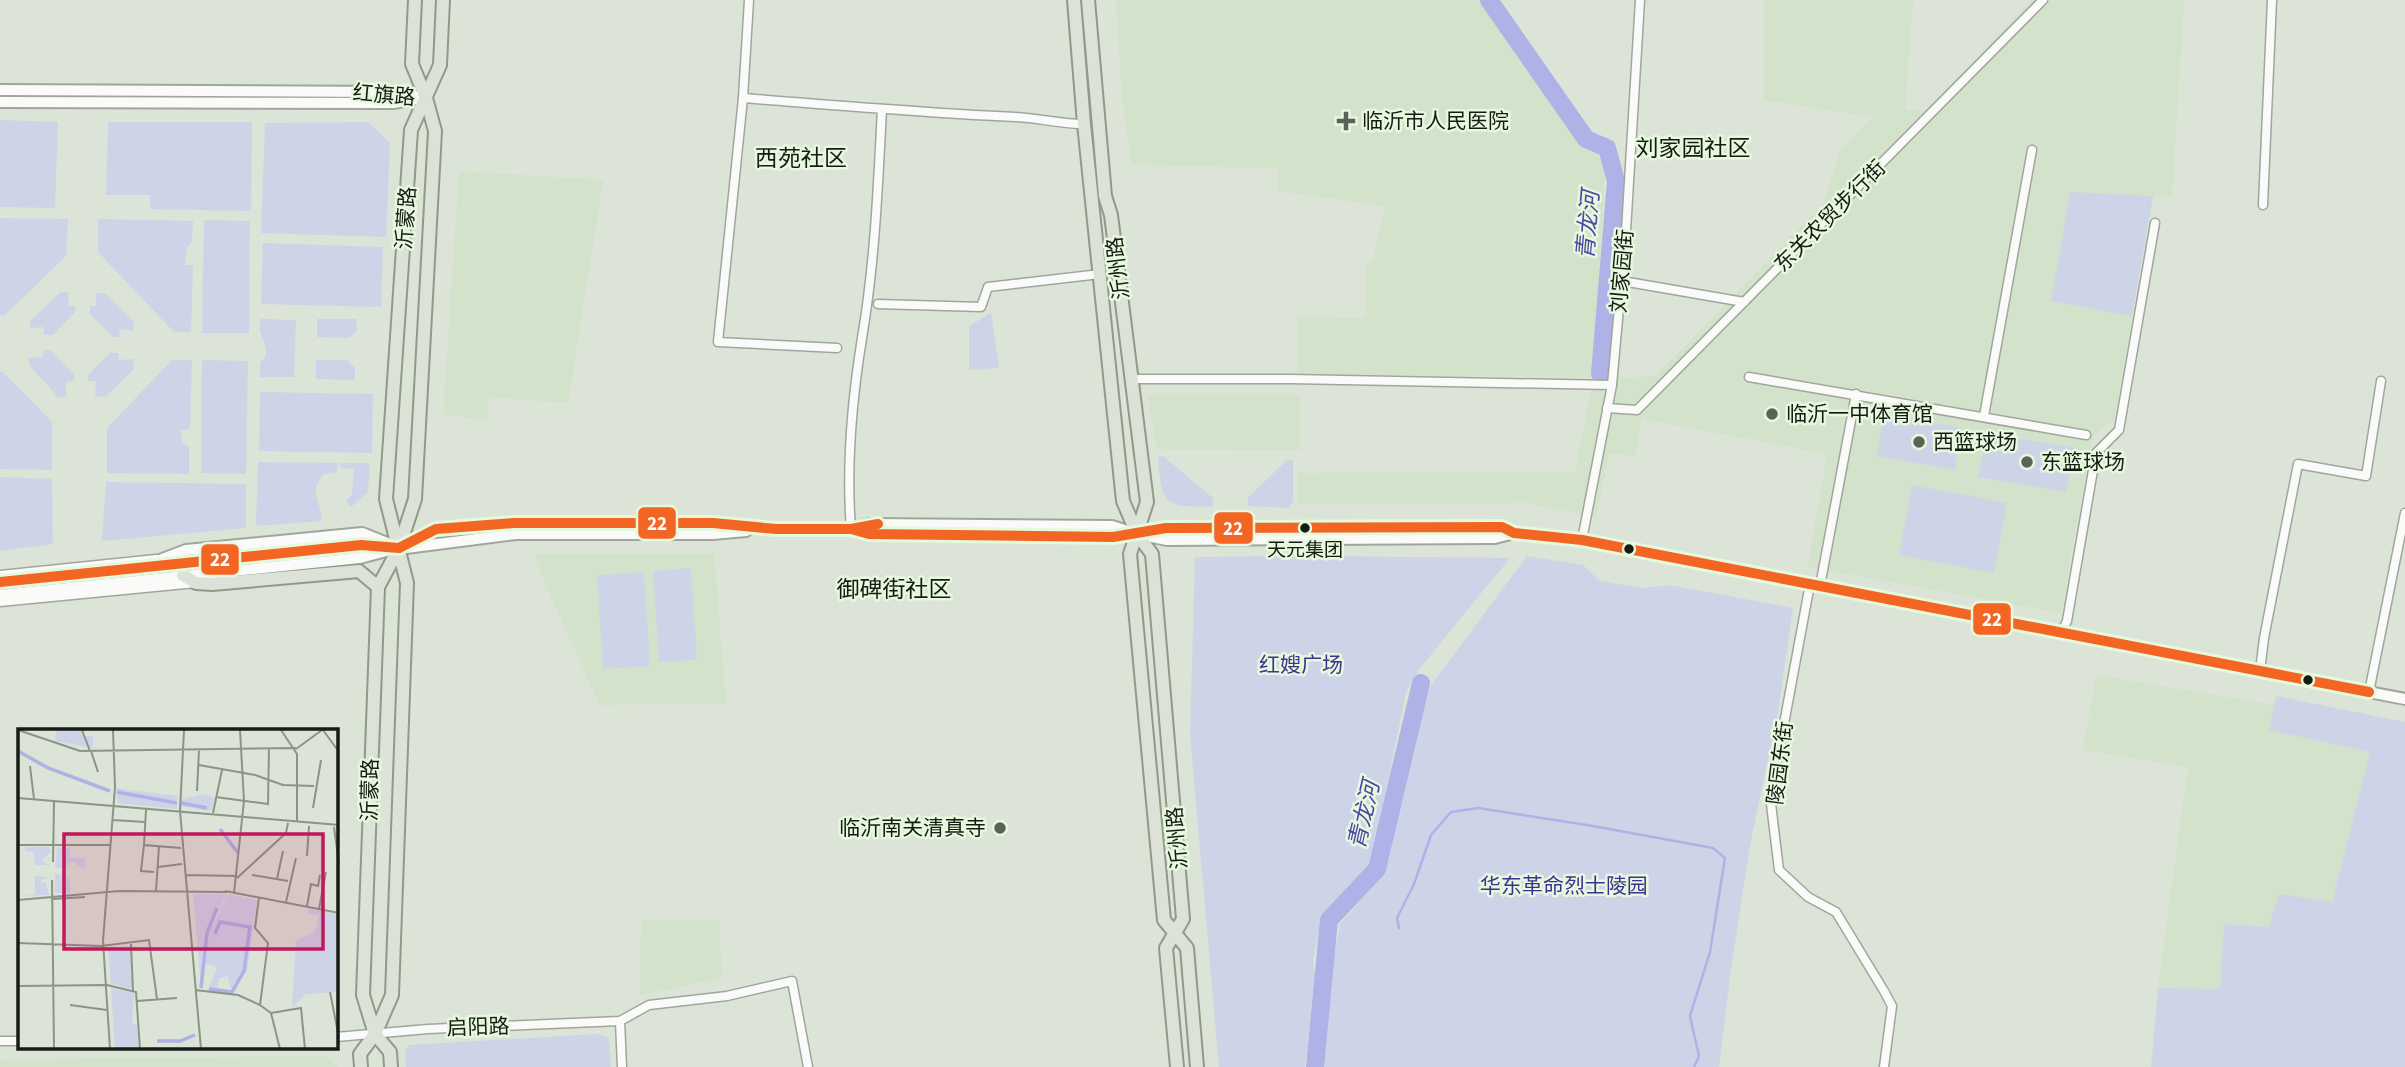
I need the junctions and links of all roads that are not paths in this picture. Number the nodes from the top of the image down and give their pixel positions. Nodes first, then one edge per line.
1 (415, 0) edge
2 (443, 0) edge
3 (749, 0) edge
4 (1074, 0) edge
5 (1088, 0) edge
6 (1640, 0) edge
7 (2043, 0) edge
8 (2272, 0) edge
9 (0, 90) edge
10 (426, 98) junction
11 (743, 98) junction
12 (0, 102) edge
13 (882, 109) junction
14 (1084, 124) junction
15 (2032, 150) dead end
16 (2263, 205) dead end
17 (2155, 223) dead end
18 (1100, 274) junction
19 (1622, 281) junction
20 (1744, 302) junction
21 (878, 304) dead end
22 (837, 348) dead end
23 (1749, 377) dead end
24 (1132, 379) junction
25 (2381, 381) dead end
26 (1612, 385) junction
27 (1856, 394) junction
28 (1607, 408) junction
29 (1984, 416) junction
30 (2087, 435) dead end
31 (2405, 513) edge
32 (851, 529) junction
33 (1137, 534) junction
34 (1582, 540) junction
35 (399, 548) junction
36 (186, 550) junction
37 (136, 569) junction
38 (0, 575) edge
39 (183, 575) junction
40 (0, 582) edge
41 (197, 583) junction
42 (1815, 585) junction
43 (378, 587) junction
44 (0, 595) edge
45 (0, 603) edge
46 (2061, 633) junction
47 (2260, 671) junction
48 (2369, 692) junction
49 (2405, 699) edge
50 (1174, 935) junction
51 (620, 1021) junction
52 (375, 1034) junction
53 (338, 1038) edge
54 (0, 1041) edge
55 (18, 1041) edge
56 (361, 1067) edge
57 (391, 1067) edge
58 (622, 1067) edge
59 (808, 1067) edge
60 (1177, 1067) edge
61 (1197, 1067) edge
62 (1884, 1067) edge

1 - 10 main road, 沂蒙路
2 - 10 main road, 沂蒙路
3 - 11 street
4 - 14 main road, 沂州路
5 - 24 main road, 沂州路
6 - 19 street, 刘家园街
7 - 20 street, 东关农贸步行街
8 - 16 street
9 - 10 main road, 红旗路
10 - 12 main road, 红旗路
10 - 35 main road, 沂蒙路
10 - 35 main road, 沂蒙路
11 - 13 street
11 - 22 street
13 - 14 street
13 - 32 street
14 - 18 main road, 沂州路
15 - 29 street
17 - 46 street
18 - 21 street
18 - 33 main road, 沂州路
19 - 20 street
19 - 26 street, 刘家园街
20 - 28 street, 东关农贸步行街
23 - 27 street
24 - 26 street
24 - 33 main road, 沂州路
25 - 47 street
26 - 28 street, 刘家园街
27 - 29 street
27 - 42 street, 陵园东街
28 - 34 street, 刘家园街
29 - 30 street
31 - 48 street
32 - 33 main road
32 - 35 main road
33 - 34 main road
33 - 50 main road, 沂州路
33 - 50 main road, 沂州路
34 - 42 main road
35 - 36 main road
35 - 37 main road
35 - 39 main road
35 - 43 main road, 沂蒙路
35 - 52 main road, 沂蒙路
36 - 37 main road
36 - 38 street
37 - 40 main road
39 - 41 main road
39 - 44 main road
41 - 43 main road
41 - 45 street
42 - 46 main road
42 - 62 street, 陵园东街
43 - 52 main road, 沂蒙路
46 - 47 main road
47 - 48 main road
48 - 49 main road
50 - 60 main road, 沂州路
50 - 61 main road, 沂州路
51 - 52 street, 启阳路
51 - 58 street
51 - 59 street
52 - 53 street, 启阳路
52 - 56 main road, 沂蒙路
52 - 57 main road, 沂蒙路
54 - 55 street

